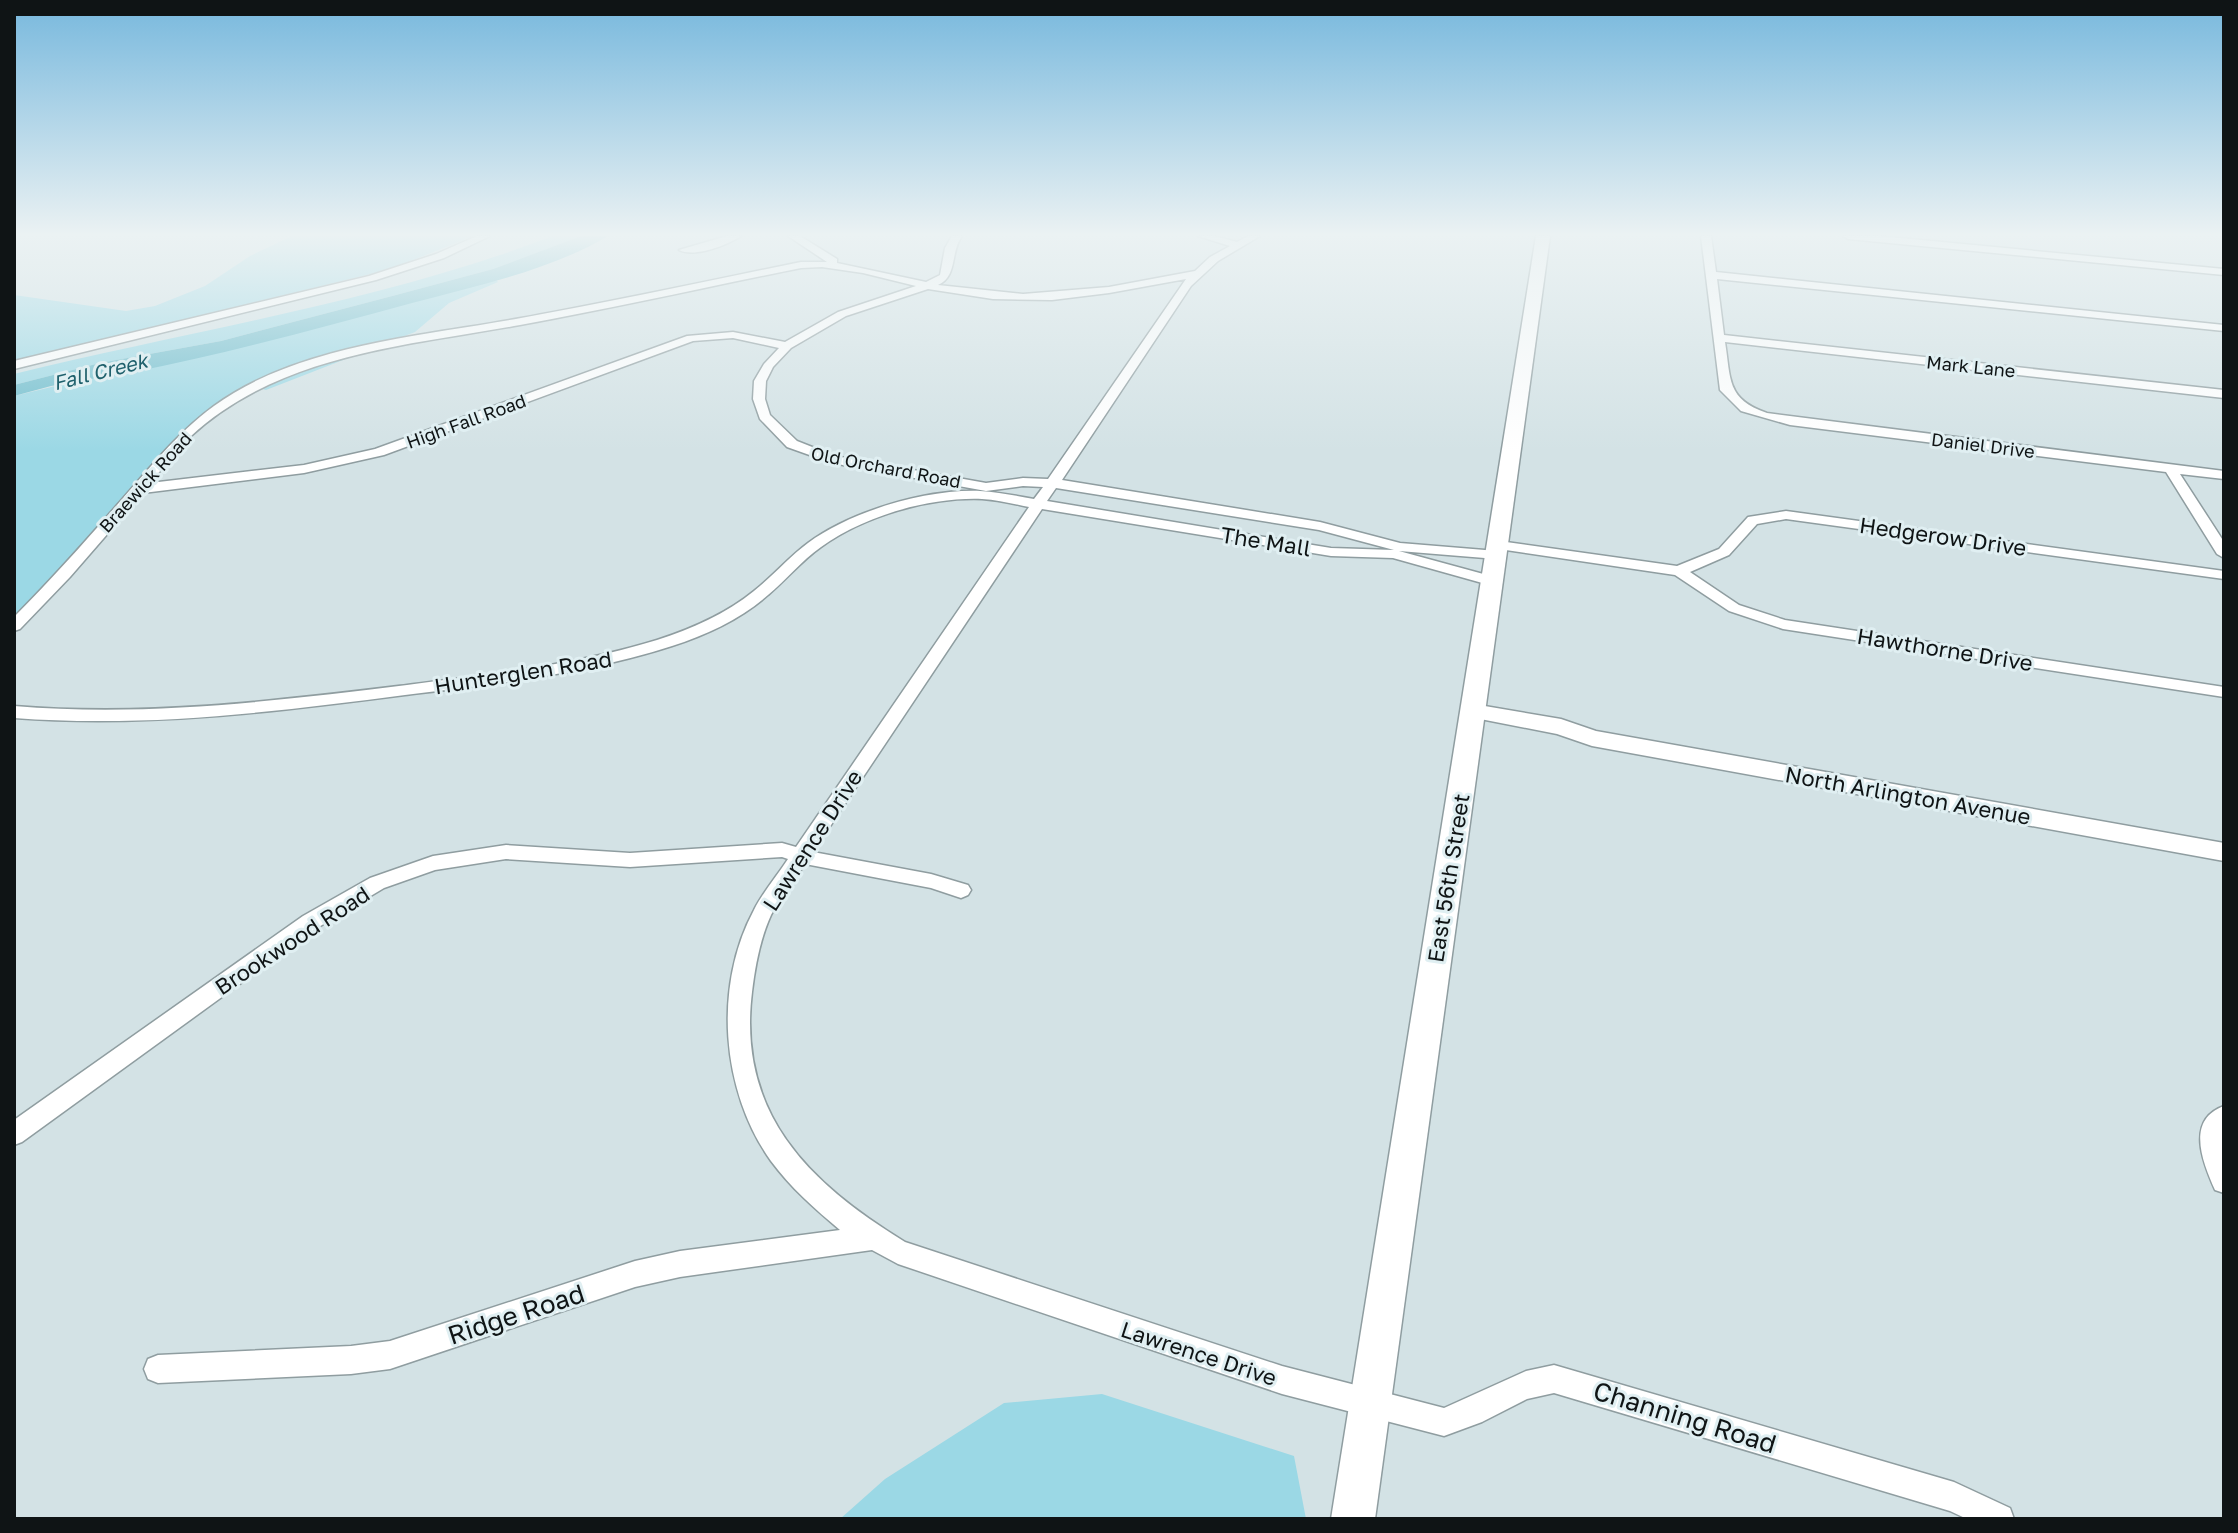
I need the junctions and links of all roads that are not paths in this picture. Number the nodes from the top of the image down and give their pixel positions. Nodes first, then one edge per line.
1 (252, 308) edge
2 (589, 308) edge
3 (863, 308) edge
4 (1173, 308) edge
5 (1533, 308) edge
6 (1715, 308) edge
7 (2026, 308) edge
8 (2224, 328) edge
9 (1719, 338) junction
10 (787, 346) junction
11 (14, 365) edge
12 (2224, 394) edge
13 (2170, 468) junction
14 (2224, 475) edge
15 (1051, 483) junction
16 (138, 489) junction
17 (984, 491) junction
18 (1038, 504) junction
19 (1394, 550) junction
20 (1498, 550) junction
21 (2224, 554) edge
22 (1425, 555) junction
23 (1679, 571) junction
24 (2224, 575) edge
25 (1493, 581) junction
26 (14, 626) edge
27 (2224, 692) edge
28 (14, 712) edge
29 (1472, 717) junction
30 (2224, 852) edge
31 (801, 854) junction
32 (961, 890) dead end
33 (2221, 1118) edge
34 (14, 1134) edge
35 (2224, 1182) edge
36 (872, 1238) junction
37 (158, 1369) dead end
38 (1370, 1403) junction
39 (1353, 1519) edge
40 (1999, 1519) edge

1 - 11 street
2 - 16 street, Braewick Road
3 - 10 street, Old Orchard Road
4 - 15 street, Lawrence Drive
5 - 20 main road, East 56th Street
6 - 9 street
7 - 8 street
9 - 12 street, Mark Lane
9 - 13 street, Daniel Drive
10 - 16 street, High Fall Road
10 - 17 street, Old Orchard Road
13 - 14 street, Daniel Drive
13 - 21 street
15 - 17 street, Old Orchard Road
15 - 18 street, Lawrence Drive
15 - 19 street, The Mall
16 - 26 street, Braewick Road
17 - 18 street, Hunterglen Road
17 - 28 street, Hunterglen Road
18 - 19 street, The Mall
18 - 31 street, Lawrence Drive
19 - 22 street, The Mall
20 - 22 street, The Mall
20 - 23 street, The Mall
20 - 25 main road, East 56th Street
22 - 25 street, The Mall
23 - 24 street, Hedgerow Drive
23 - 27 street, Hawthorne Drive
25 - 29 main road, East 56th Street
29 - 30 main road, North Arlington Avenue
29 - 38 main road, East 56th Street
31 - 32 street, Brookwood Road
31 - 34 street, Brookwood Road
31 - 36 street, Lawrence Drive
33 - 35 street
36 - 37 street, Ridge Road
36 - 38 street, Lawrence Drive
38 - 39 main road, East 56th Street
38 - 40 street, Channing Road

